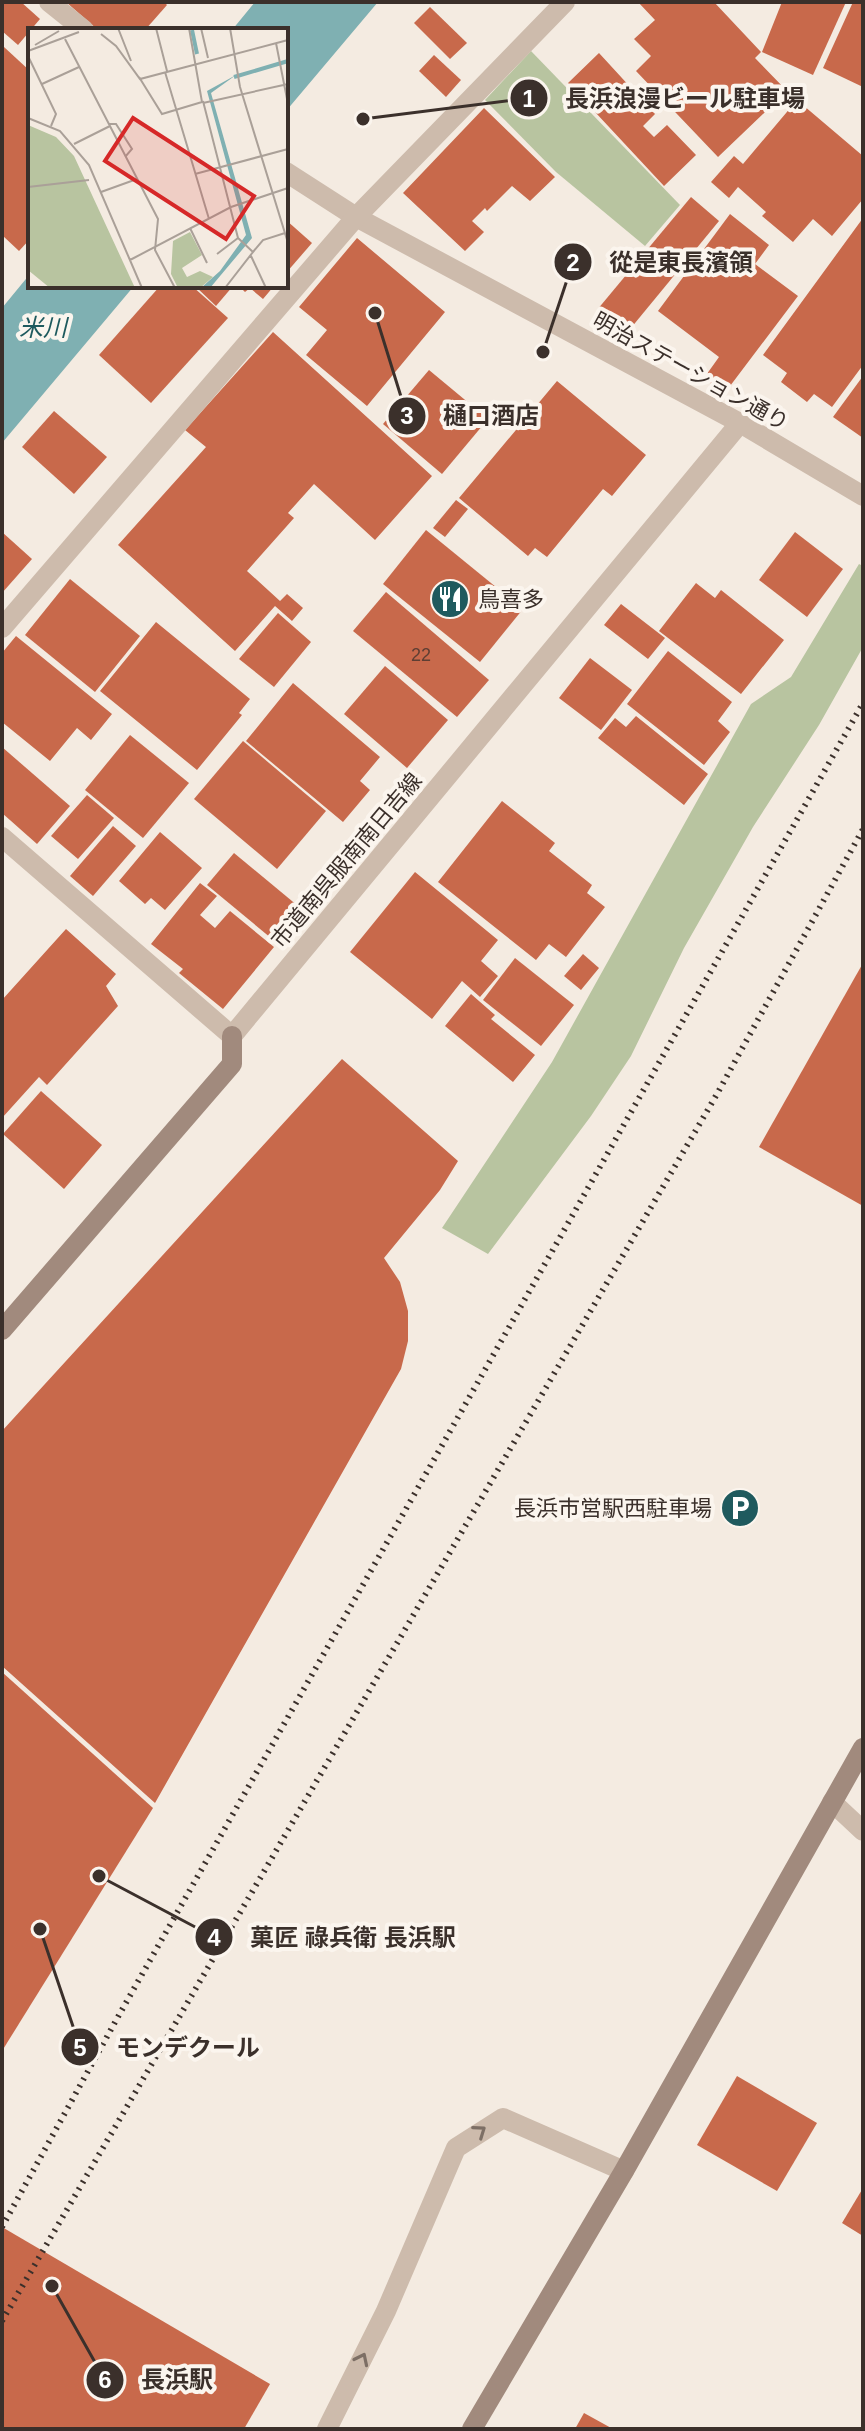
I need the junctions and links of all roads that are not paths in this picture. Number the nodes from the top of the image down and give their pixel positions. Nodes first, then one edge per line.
1 (49, 2) edge
2 (565, 2) edge
3 (82, 28) edge
4 (288, 173) edge
5 (356, 217) junction
6 (740, 423) junction
7 (863, 496) edge
8 (2, 628) edge
9 (2, 837) edge
10 (232, 1036) junction
11 (2, 1330) edge
12 (863, 1748) edge
13 (832, 1802) junction
14 (863, 1831) edge
15 (624, 2171) junction
16 (327, 2429) edge
17 (472, 2429) edge

1 - 3 street
2 - 5 street
4 - 5 street, 明治ステーション通り
5 - 6 street, 明治ステーション通り
5 - 8 street
6 - 7 street, 明治ステーション通り
6 - 10 street, 市道南呉服南南日吉線
9 - 10 street
10 - 11 street, 市道南呉服南南日吉線
12 - 13 street
13 - 14 street
13 - 15 street
16 -> 15 street
15 - 17 street

